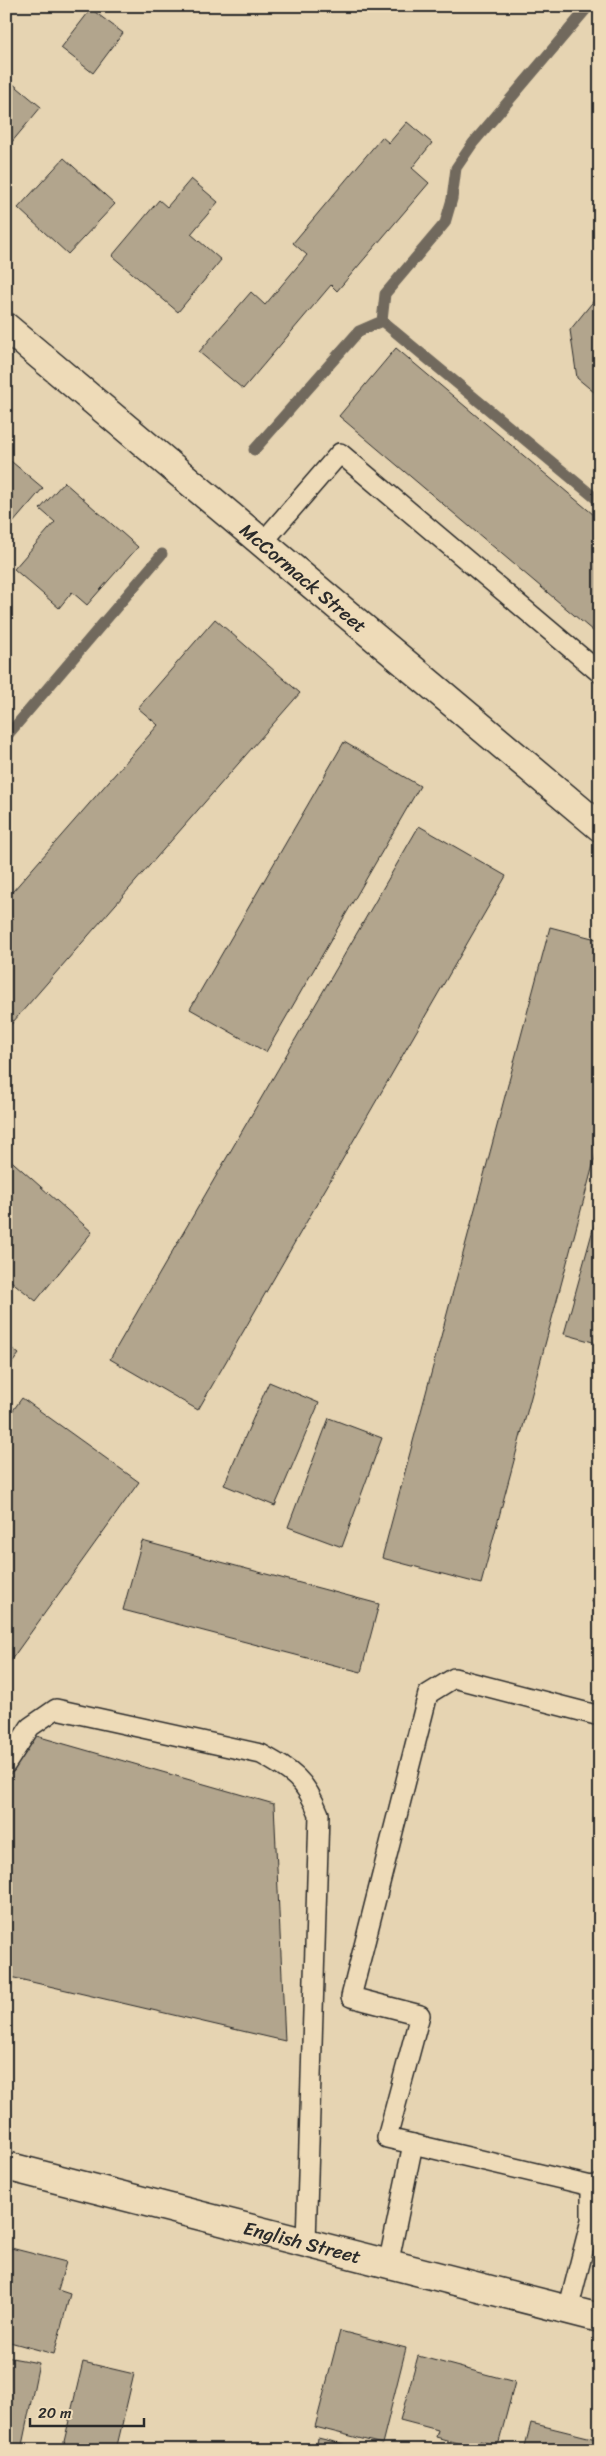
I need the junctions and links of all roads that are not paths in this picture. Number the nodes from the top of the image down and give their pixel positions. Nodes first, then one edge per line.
1 (6, 327) edge
2 (263, 542) junction
3 (600, 673) edge
4 (600, 827) edge
5 (600, 1716) edge
6 (6, 1764) edge
7 (413, 2144) junction
8 (6, 2166) edge
9 (596, 2185) edge
10 (595, 2218) edge
11 (306, 2242) junction
12 (388, 2265) junction
13 (568, 2310) junction
14 (600, 2318) edge

1 - 2 street, McCormack Street
2 - 3 lane
2 - 4 street, McCormack Street
5 - 7 lane
6 - 11 lane
7 - 9 lane
7 - 12 lane
8 - 11 street, English Street
9 - 10 lane
10 - 13 lane
11 - 12 street, English Street
12 - 13 street, English Street
13 - 14 street, English Street

